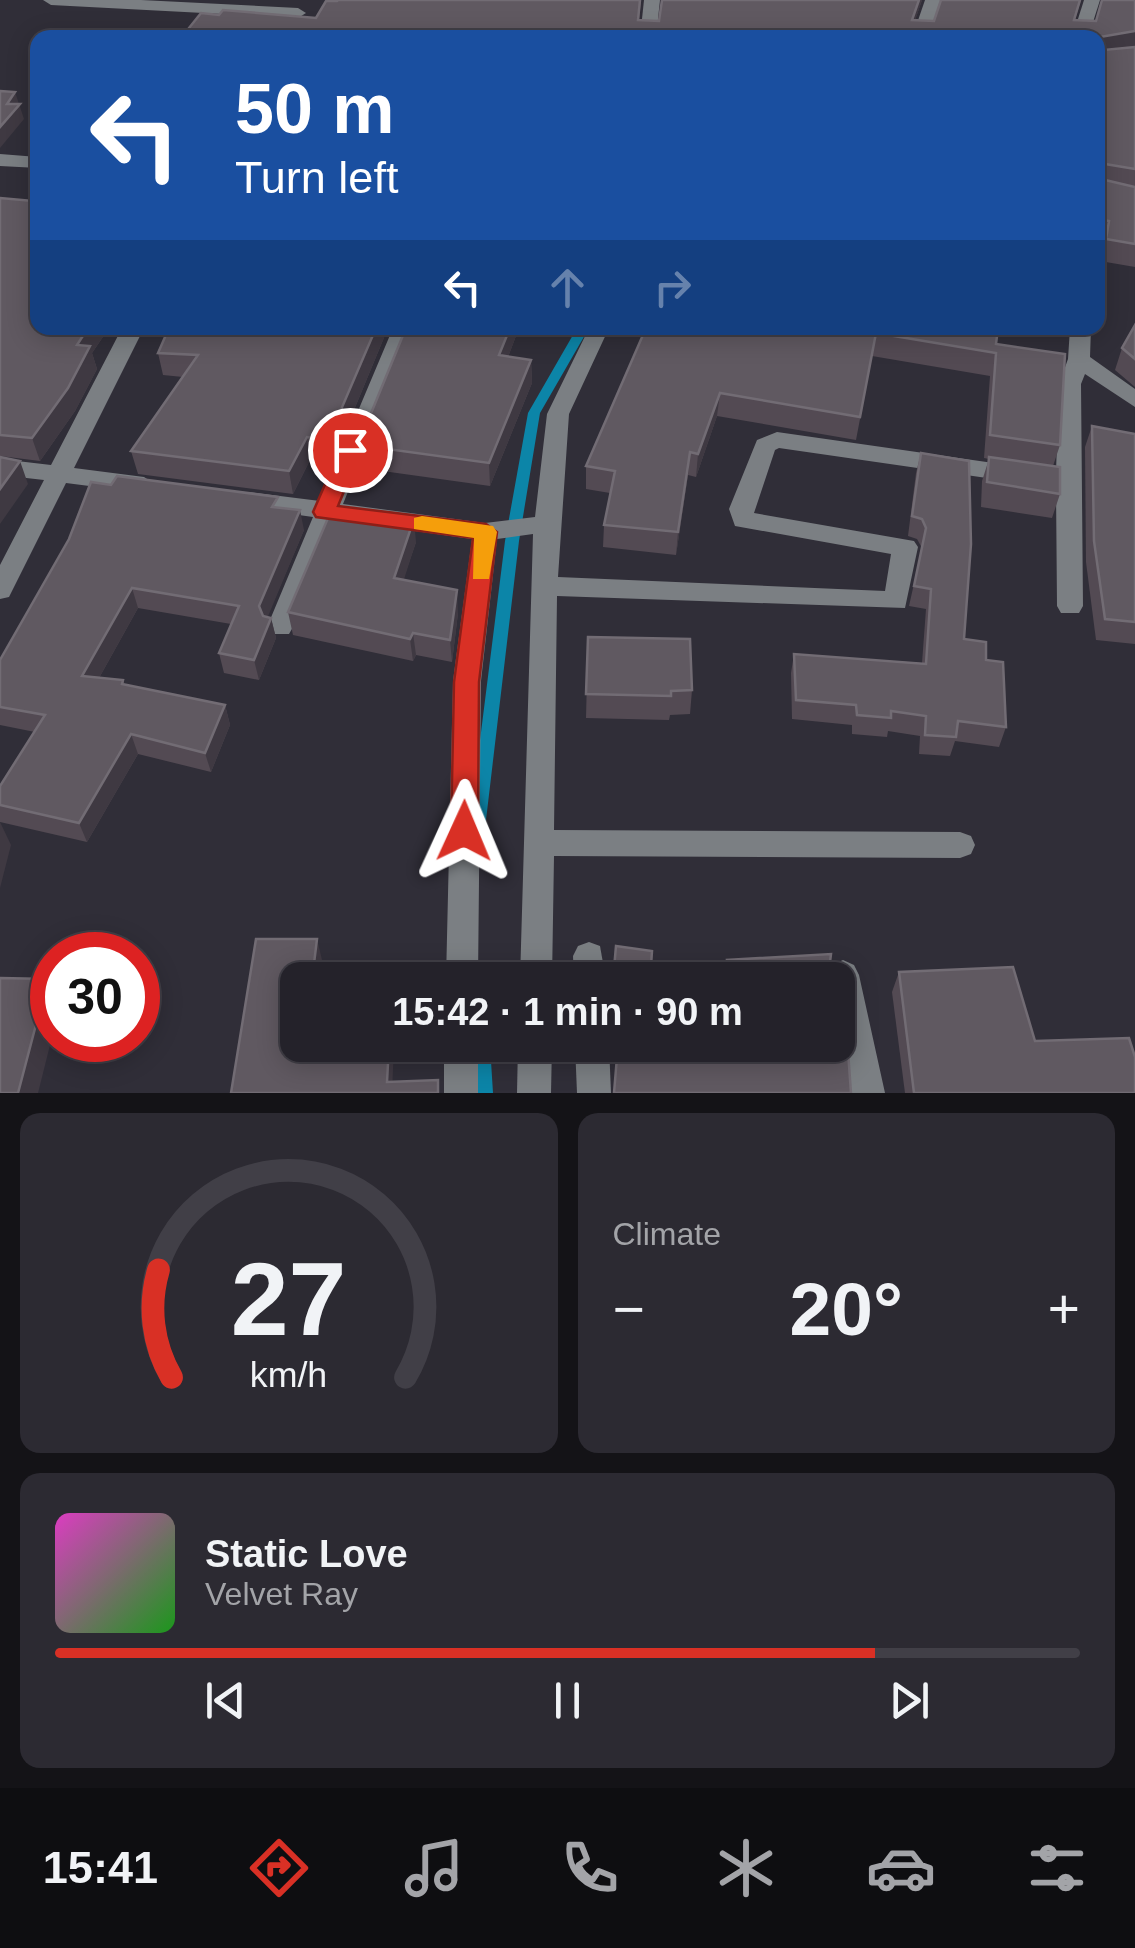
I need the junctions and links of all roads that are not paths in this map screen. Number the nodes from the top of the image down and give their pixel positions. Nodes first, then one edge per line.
1 (51, 0) edge
2 (652, 0) edge
3 (933, 0) edge
4 (1092, 0) edge
5 (298, 13) edge
6 (649, 30) edge
7 (923, 30) edge
8 (1083, 30) edge
9 (0, 160) edge
10 (30, 162) edge
11 (129, 335) edge
12 (400, 335) edge
13 (595, 335) edge
14 (1081, 335) edge
15 (1079, 359) junction
16 (1135, 400) edge
17 (0, 467) edge
18 (60, 472) junction
19 (1068, 482) junction
20 (172, 489) edge
21 (229, 498) edge
22 (324, 512) junction
23 (535, 527) junction
24 (492, 532) junction
25 (542, 586) junction
26 (0, 590) edge
27 (1070, 606) dead end
28 (280, 627) dead end
29 (539, 843) junction
30 (960, 845) dead end
31 (462, 962) edge
32 (536, 962) edge
33 (855, 1029) edge
34 (462, 1062) edge
35 (535, 1062) edge
36 (593, 1062) edge
37 (461, 1093) edge
38 (534, 1093) edge
39 (594, 1093) edge
40 (868, 1093) edge

1 - 5 street
2 - 6 street
3 - 7 street
4 - 8 street
9 - 10 street
11 - 18 street
12 - 22 street
13 - 23 street
14 - 15 street
15 - 16 street
15 - 19 street
17 - 18 street
18 - 20 street
18 - 26 street
19 - 25 street
19 - 27 street
21 - 22 street
22 - 24 street
22 - 28 street
23 - 24 street
23 - 25 street
24 - 31 street
25 - 29 street
29 - 30 street
29 - 32 street
33 - 40 street
34 - 37 street
35 - 38 street
36 - 39 street

